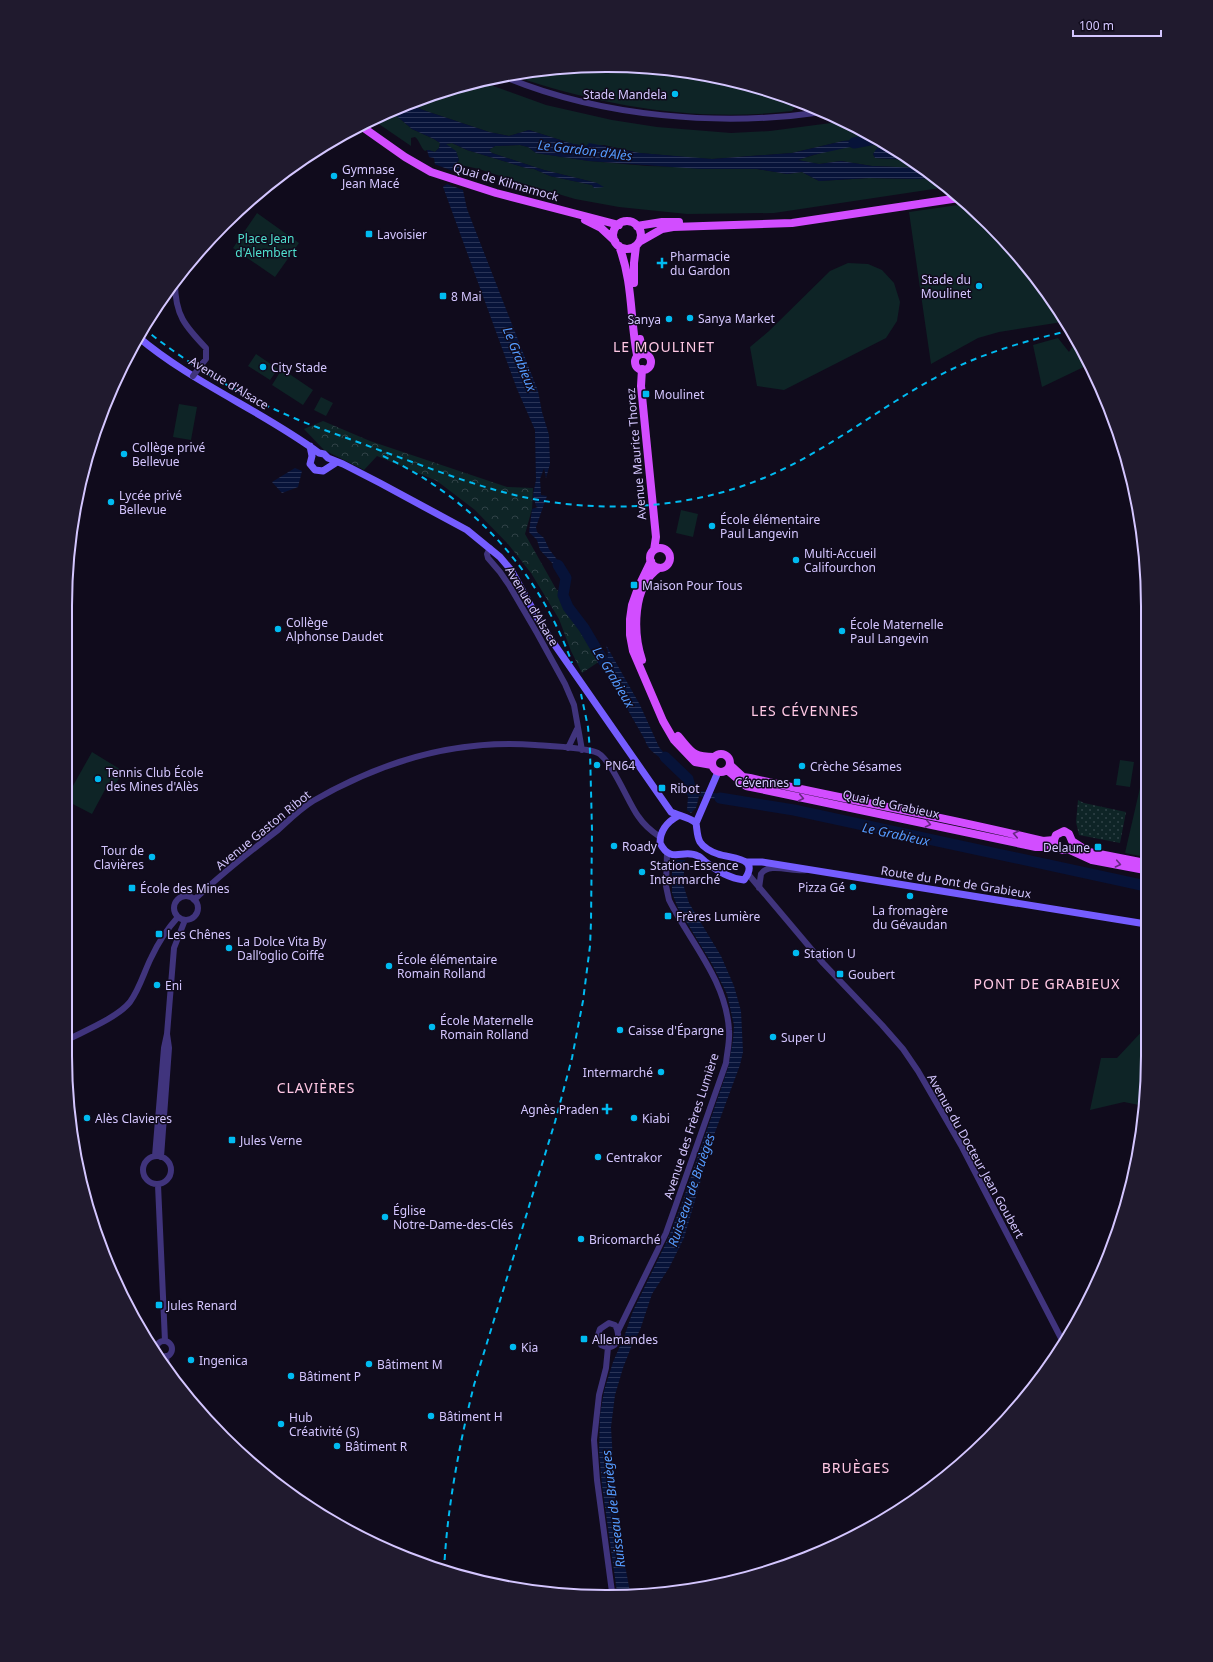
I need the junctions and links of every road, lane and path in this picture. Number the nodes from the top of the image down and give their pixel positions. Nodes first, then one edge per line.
1 (515, 80) edge
2 (812, 114) edge
3 (366, 129) edge
4 (952, 199) edge
5 (574, 214) junction
6 (619, 225) junction
7 (710, 225) junction
8 (637, 226) junction
9 (617, 244) junction
10 (638, 244) junction
11 (175, 291) edge
12 (143, 340) edge
13 (640, 354) junction
14 (642, 370) junction
15 (193, 376) junction
16 (310, 446) junction
17 (319, 453) junction
18 (312, 456) junction
19 (328, 458) junction
20 (336, 462) junction
21 (328, 467) junction
22 (490, 548) junction
23 (658, 550) junction
24 (651, 561) junction
25 (659, 568) junction
26 (578, 729) junction
27 (568, 748) junction
28 (582, 750) junction
29 (713, 761) junction
30 (728, 768) junction
31 (717, 774) junction
32 (670, 812) junction
33 (678, 816) junction
34 (671, 820) junction
35 (694, 821) junction
36 (661, 834) junction
37 (1072, 841) junction
38 (1055, 843) junction
39 (1068, 849) junction
40 (667, 853) junction
41 (1141, 861) edge
42 (1141, 869) edge
43 (810, 870) junction
44 (747, 871) junction
45 (758, 886) junction
46 (194, 900) junction
47 (178, 917) junction
48 (185, 920) junction
49 (1141, 923) edge
50 (72, 1038) edge
51 (158, 1156) junction
52 (158, 1185) junction
53 (616, 1328) junction
54 (1060, 1337) edge
55 (165, 1341) junction
56 (158, 1346) edge
57 (608, 1347) junction
58 (166, 1356) edge
59 (612, 1590) edge

1 - 2 street
3 - 5 main road, Quai de Kilmamock
4 - 7 main road
5 - 6 main road, Quai de Kilmamock
5 - 9 main road, Quai de Kilmamock
6 - 8 main road
6 - 9 main road
7 - 8 main road
7 - 10 main road
8 - 10 main road
9 - 10 main road
9 - 13 main road
10 - 13 main road
11 - 15 street, bridge
12 - 15 main road, Avenue d'Alsace
13 - 14 main road
13 - 14 main road
14 - 23 main road, Avenue Maurice Thorez
15 - 16 main road, Avenue d'Alsace
16 - 17 main road, Avenue d'Alsace
16 - 18 main road
17 - 18 main road
17 - 19 main road, Avenue d'Alsace
18 - 21 main road
19 - 20 main road, Avenue d'Alsace
19 - 21 main road
20 - 21 main road
20 - 22 main road, Avenue d'Alsace
22 - 26 street, Avenue d'Alsace
22 - 32 main road
23 - 24 main road
23 - 25 main road
24 - 25 main road
24 - 29 main road
25 - 29 main road
26 - 27 street
26 - 28 street, Avenue d'Alsace
27 - 28 street, Avenue Gaston Ribot
27 - 46 street, Avenue Gaston Ribot
28 - 36 street
29 - 30 main road
29 - 31 main road
30 - 31 main road
30 - 38 main road, Quai de Grabieux
31 - 35 main road
32 - 33 main road
32 - 34 main road
33 - 34 main road
33 - 35 main road
34 - 36 main road
35 - 44 main road
36 - 40 main road
37 - 38 main road, Quai de Grabieux
37 - 39 main road
37 - 41 main road, Quai de Grabieux
38 - 39 main road, Quai de Grabieux
39 -> 42 main road, Quai de Grabieux
40 - 44 main road
40 - 53 street, Avenue des Frères Lumière
43 - 44 main road, Route du Pont de Grabieux
43 - 45 street
43 - 49 main road, Route du Pont de Grabieux
44 - 45 street, Avenue du Docteur Jean Goubert
45 - 54 street, Avenue du Docteur Jean Goubert
46 - 47 street
46 - 48 street
47 - 48 street
47 - 50 street
48 - 51 street
51 - 52 street
51 - 52 street
52 - 55 street
53 - 57 street
53 - 57 street
55 - 56 street
55 - 58 street
57 - 59 street

